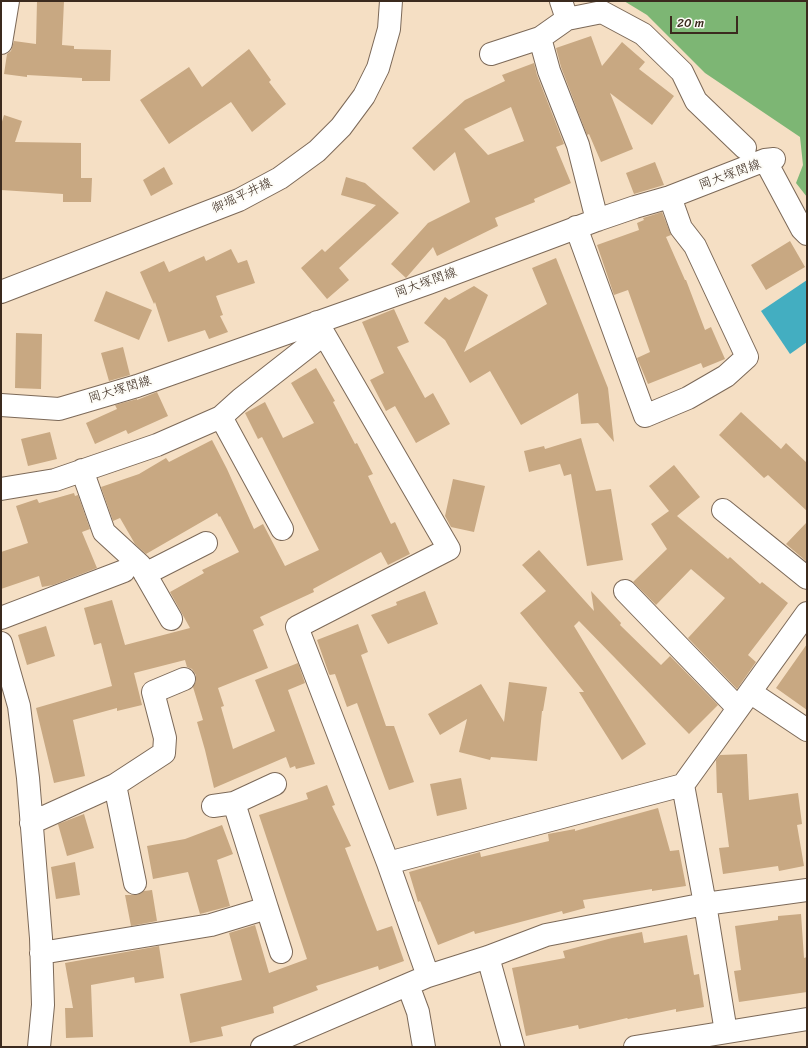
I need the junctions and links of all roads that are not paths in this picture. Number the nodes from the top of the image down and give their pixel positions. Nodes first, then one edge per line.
1 (8, 1) edge
2 (391, 1) edge
3 (564, 10) edge
4 (540, 38) junction
5 (1, 43) edge
6 (491, 54) dead end
7 (745, 148) dead end
8 (670, 198) junction
9 (597, 220) junction
10 (576, 227) junction
11 (807, 234) edge
12 (1, 292) edge
13 (321, 328) junction
14 (1, 405) edge
15 (221, 417) junction
16 (82, 470) junction
17 (1, 489) edge
18 (723, 510) dead end
19 (282, 529) dead end
20 (206, 543) dead end
21 (135, 573) junction
22 (807, 578) edge
23 (625, 591) dead end
24 (807, 614) edge
25 (1, 618) edge
26 (171, 619) dead end
27 (1, 643) edge
28 (184, 679) dead end
29 (744, 700) junction
30 (807, 730) edge
31 (275, 784) dead end
32 (114, 785) junction
33 (683, 785) junction
34 (31, 823) junction
35 (388, 863) junction
36 (135, 883) dead end
37 (807, 890) edge
38 (705, 904) junction
39 (267, 908) junction
40 (281, 952) dead end
41 (41, 954) junction
42 (488, 957) junction
43 (428, 976) junction
44 (408, 985) junction
45 (807, 1019) edge
46 (726, 1032) junction
47 (39, 1047) edge
48 (262, 1047) edge
49 (424, 1047) edge
50 (513, 1047) edge
51 (635, 1047) edge

1 - 5 street
2 - 12 street, 御堀平井線
3 - 4 street
3 - 7 street
4 - 6 street
4 - 9 street
8 - 9 street, 岡大塚閏線
8 - 10 street
8 - 11 street, 岡大塚閏線
9 - 10 street, 岡大塚閏線
10 - 13 street, 岡大塚閏線
13 - 14 street, 岡大塚閏線
13 - 15 street
13 - 35 street
15 - 16 street
15 - 19 street
16 - 17 street
16 - 21 street
18 - 22 street
20 - 21 street
21 - 25 street
21 - 26 street
23 - 29 street
24 - 29 street
27 - 34 street
28 - 32 street
29 - 30 street
29 - 33 street
31 - 39 street
32 - 34 street
32 - 36 street
33 - 35 street
33 - 38 street
34 - 41 street
35 - 43 street
37 - 38 street
38 - 42 street
38 - 46 street
39 - 40 street
39 - 41 street
41 - 47 street
42 - 43 street
42 - 50 street
43 - 44 street
44 - 48 street
44 - 49 street
45 - 46 street
46 - 51 street

